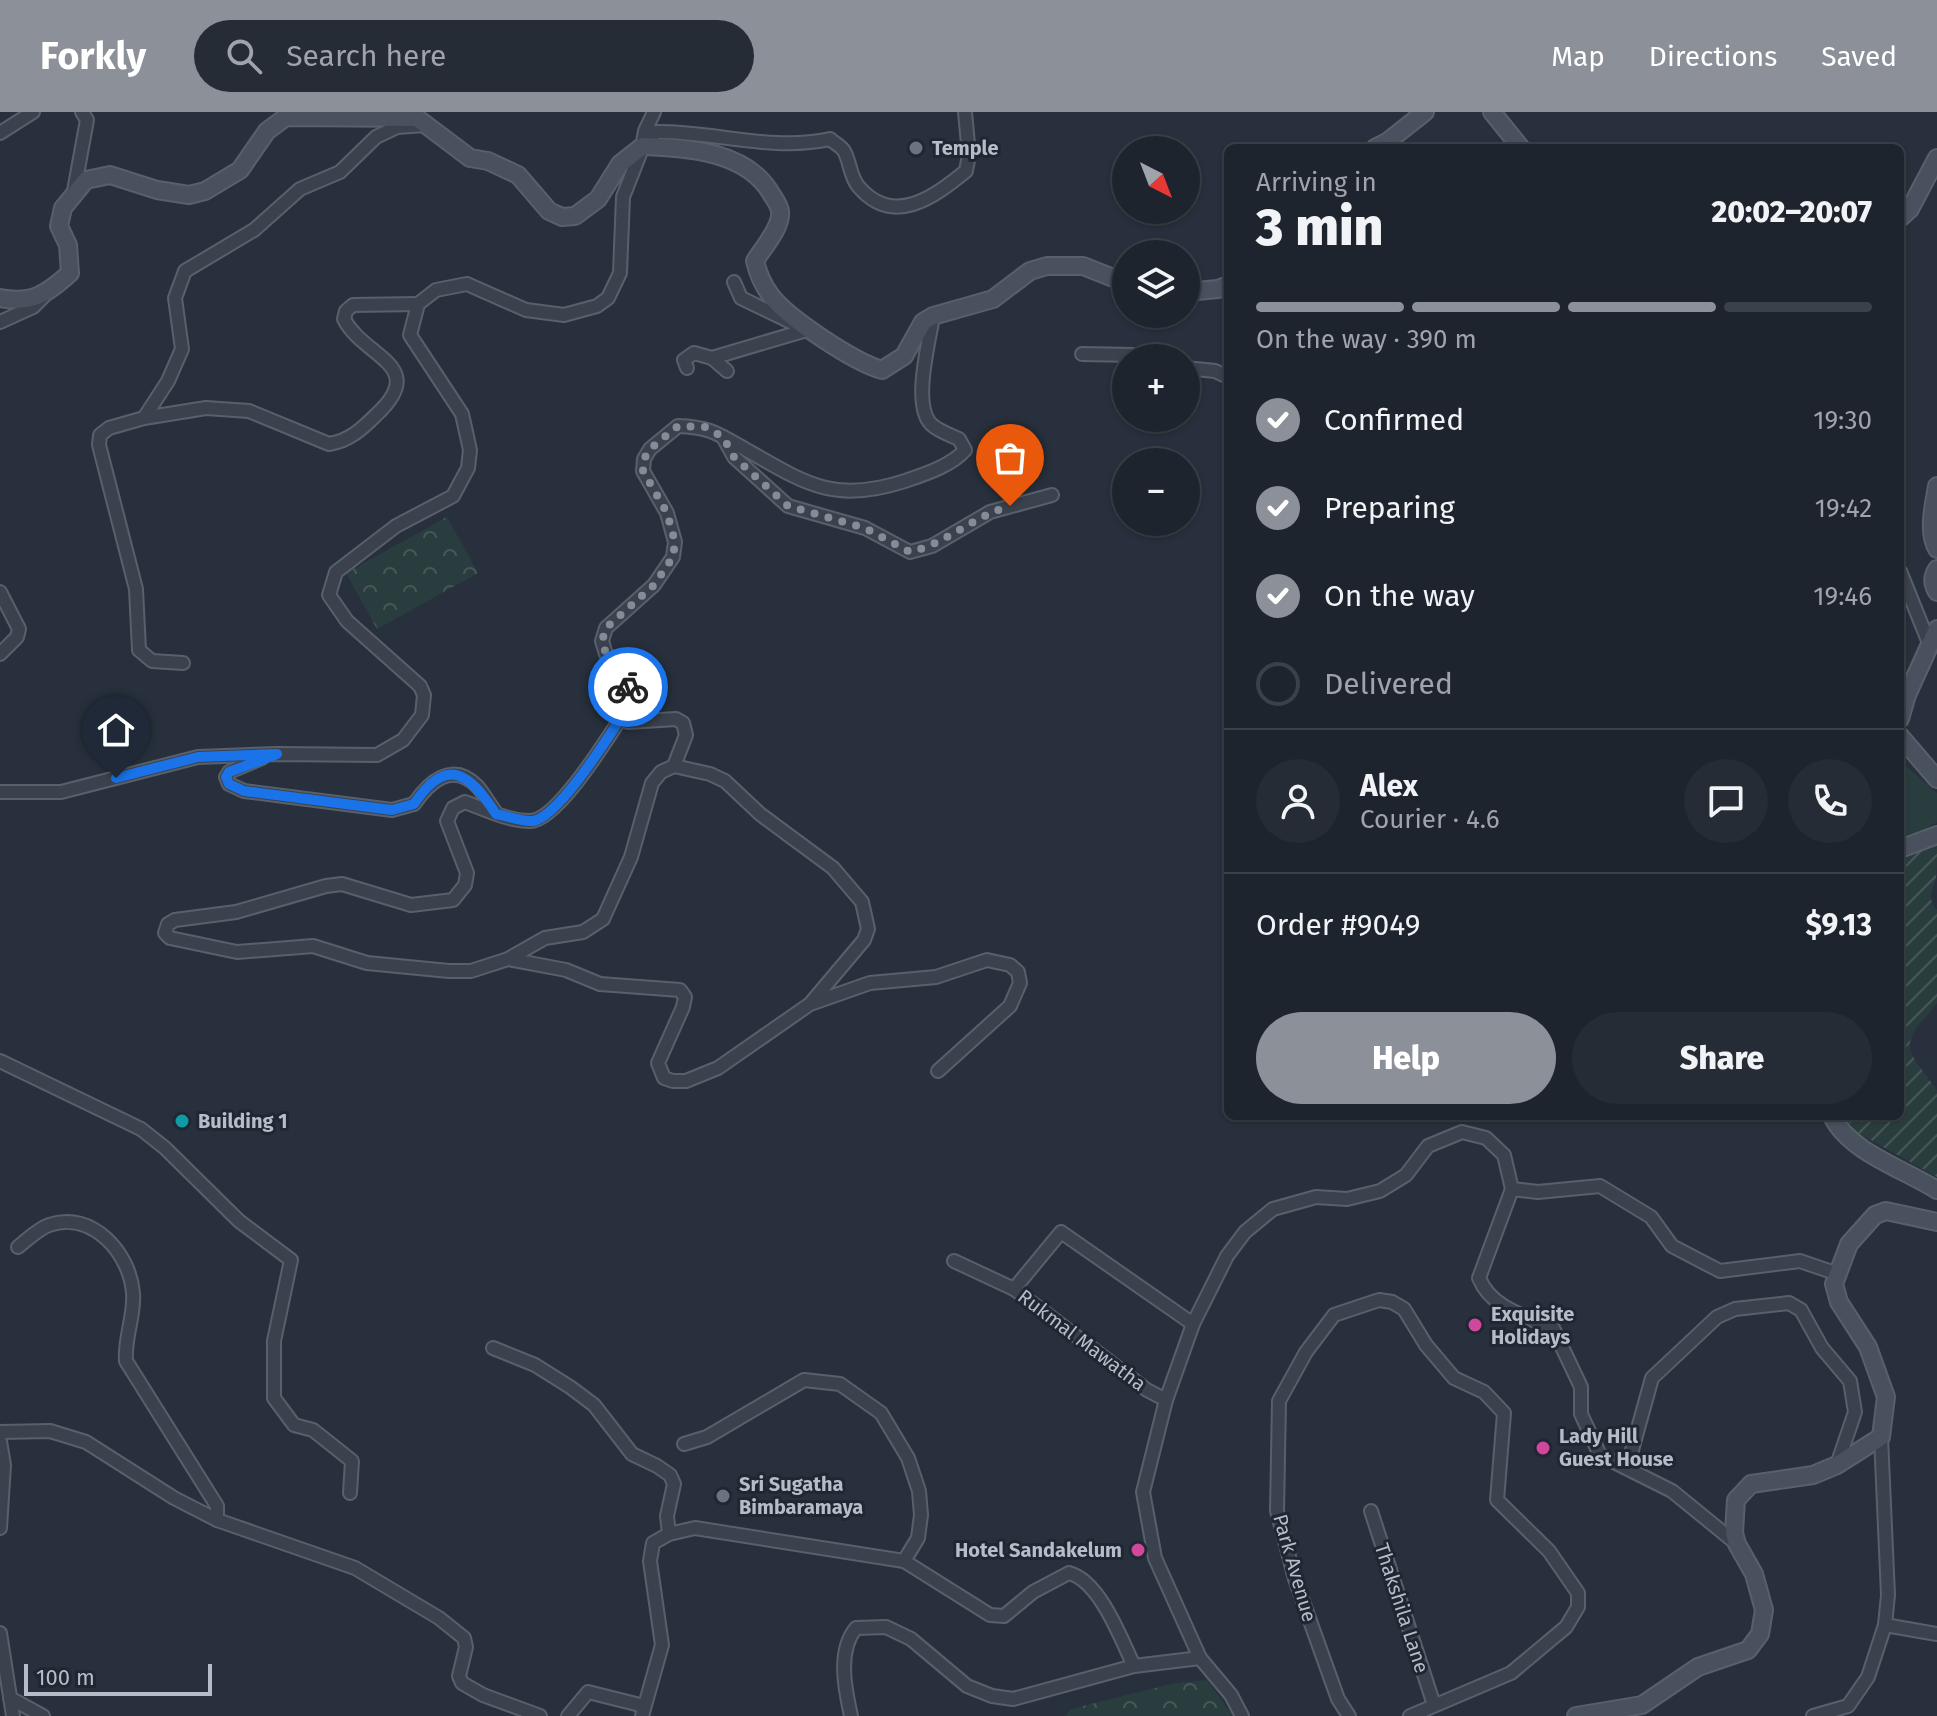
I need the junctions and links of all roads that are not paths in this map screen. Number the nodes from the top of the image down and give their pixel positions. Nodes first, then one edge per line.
1 (33, 112) edge
2 (82, 112) edge
3 (654, 112) edge
4 (965, 112) edge
5 (1425, 112) edge
6 (1492, 112) edge
7 (428, 125) junction
8 (0, 133) edge
9 (1383, 144) edge
10 (1518, 144) edge
11 (643, 146) junction
12 (1937, 158) edge
13 (74, 191) junction
14 (1904, 214) edge
15 (1112, 277) edge
16 (734, 282) dead end
17 (1224, 287) edge
18 (1200, 291) edge
19 (47, 293) junction
20 (0, 298) edge
21 (418, 304) junction
22 (933, 316) junction
23 (0, 322) edge
24 (809, 330) junction
25 (1082, 354) dead end
26 (1112, 355) edge
27 (712, 358) junction
28 (687, 368) dead end
29 (1200, 369) edge
30 (727, 371) dead end
31 (1224, 375) edge
32 (144, 418) junction
33 (723, 437) junction
34 (1937, 486) edge
35 (1052, 495) dead end
36 (1937, 549) edge
37 (1937, 569) edge
38 (1904, 579) edge
39 (1937, 592) edge
40 (0, 593) edge
41 (1933, 636) edge
42 (0, 654) edge
43 (183, 663) dead end
44 (1904, 705) edge
45 (620, 719) junction
46 (1904, 741) edge
47 (277, 754) junction
48 (674, 766) junction
49 (1937, 779) edge
50 (0, 792) edge
51 (496, 814) junction
52 (1937, 835) edge
53 (1904, 847) edge
54 (508, 959) junction
55 (810, 1004) junction
56 (0, 1061) edge
57 (938, 1071) dead end
58 (1834, 1120) edge
59 (1512, 1189) junction
60 (1937, 1190) edge
61 (1937, 1222) edge
62 (18, 1247) dead end
63 (954, 1261) dead end
64 (1838, 1274) junction
65 (1014, 1289) junction
66 (1193, 1324) junction
67 (493, 1348) dead end
68 (1166, 1400) junction
69 (0, 1432) edge
70 (1881, 1437) junction
71 (0, 1441) edge
72 (684, 1444) dead end
73 (1837, 1465) junction
74 (1627, 1468) junction
75 (350, 1493) dead end
76 (1371, 1511) dead end
77 (217, 1520) junction
78 (0, 1528) edge
79 (669, 1534) junction
80 (1737, 1544) junction
81 (904, 1561) junction
82 (1885, 1625) junction
83 (0, 1633) edge
84 (1937, 1634) edge
85 (1200, 1658) junction
86 (1134, 1666) junction
87 (10, 1698) junction
88 (1434, 1705) junction
89 (643, 1711) edge
90 (1851, 1711) edge
91 (13, 1716) edge
92 (43, 1716) edge
93 (540, 1716) edge
94 (568, 1716) edge
95 (851, 1716) edge
96 (1242, 1716) edge
97 (1349, 1716) edge
98 (1410, 1716) edge
99 (1576, 1716) edge
100 (1813, 1716) edge

1 - 8 street
2 - 13 street
3 - 11 street
4 - 11 street
5 - 9 street
6 - 10 street
7 - 11 street
7 - 13 street
7 - 32 street
11 - 21 street
11 - 24 street
12 - 14 street
13 - 19 street
15 - 22 street
16 - 24 street
17 - 18 street
19 - 20 street
19 - 23 street
21 - 32 street
21 - 47 street
22 - 24 street
22 - 33 street
24 - 27 street
25 - 26 street
27 - 28 street
27 - 30 street
29 - 31 street
32 - 43 street
33 - 35 street
33 - 45 street
34 - 36 street
37 - 39 street
38 - 41 street
40 - 42 street
41 - 44 street
45 - 48 street
45 - 51 street
46 - 49 street
47 - 50 street
47 - 51 street
48 - 54 street
48 - 55 street
51 - 54 street
52 - 53 street
54 - 55 street
55 - 57 street
56 - 75 street
58 - 60 street
59 - 64 street
59 - 66 street
59 - 74 street
61 - 64 street
62 - 77 street
63 - 65 street, Rukmal Mawatha
64 - 70 street
65 - 66 street
65 - 68 street, Rukmal Mawatha
66 - 68 street
67 - 79 street
68 - 85 street
69 - 77 street
70 - 73 street
70 - 82 street
71 - 78 street
72 - 81 street
73 - 74 street
73 - 80 street
74 - 80 street
76 - 88 street, Thakshila Lane
77 - 93 street
79 - 81 street
79 - 89 street
80 - 99 street
81 - 86 street
82 - 84 street
82 - 90 street
83 - 87 street
85 - 86 street
85 - 96 street
86 - 95 street
87 - 91 street
87 - 92 street
88 - 97 street, Park Avenue
88 - 98 street, Park Avenue
89 - 94 street
90 - 100 street

